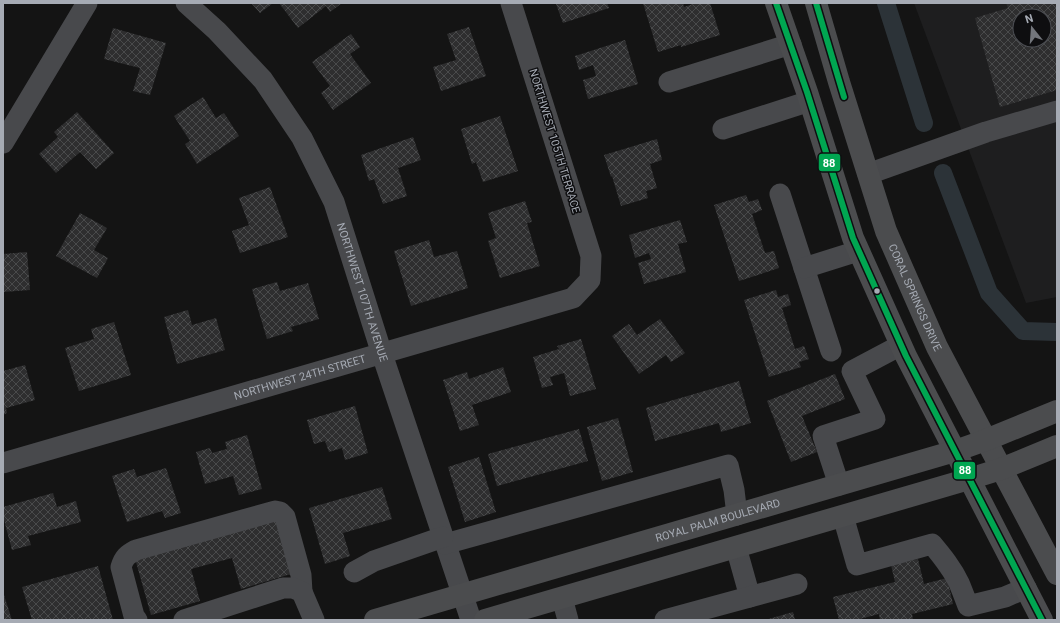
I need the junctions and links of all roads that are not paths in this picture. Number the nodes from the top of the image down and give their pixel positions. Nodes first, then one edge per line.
1 (87, 3) edge
2 (186, 3) edge
3 (511, 3) edge
4 (776, 3) edge
5 (816, 3) edge
6 (791, 44) junction
7 (669, 82) dead end
8 (810, 101) junction
9 (1057, 111) edge
10 (723, 129) dead end
11 (3, 143) edge
12 (868, 174) junction
13 (780, 194) dead end
14 (858, 251) junction
15 (804, 268) junction
16 (590, 280) joint
17 (901, 345) junction
18 (831, 351) dead end
19 (382, 354) junction
20 (1057, 410) edge
21 (986, 440) junction
22 (1057, 446) edge
23 (955, 451) junction
24 (3, 463) edge
25 (1001, 469) junction
26 (969, 479) junction
27 (839, 485) junction
28 (737, 515) junction
29 (843, 516) junction
30 (444, 541) junction
31 (736, 547) junction
32 (354, 572) dead end
33 (1057, 574) edge
34 (797, 584) dead end
35 (1026, 588) junction
36 (302, 592) junction
37 (462, 595) junction
38 (750, 596) junction
39 (562, 598) junction
40 (137, 620) edge
41 (184, 620) edge
42 (314, 620) edge
43 (375, 620) edge
44 (471, 620) edge
45 (485, 620) edge
46 (568, 620) edge
47 (665, 620) edge
48 (1042, 620) edge

1 - 11 street
2 - 19 street, NORTHWEST 107TH AVENUE
3 - 16 street, NORTHWEST 105TH TERRACE
4 - 6 main road
5 - 12 main road, CORAL SPRINGS DRIVE
6 - 7 street
6 - 8 main road
8 - 10 street
8 - 14 main road
9 - 12 street
12 - 21 main road, CORAL SPRINGS DRIVE
13 - 15 street
14 - 15 street
14 - 17 main road
15 - 18 street
16 - 19 street, NORTHWEST 24TH STREET
17 - 23 main road
17 - 27 street
19 - 24 street, NORTHWEST 24TH STREET
19 - 30 street, NORTHWEST 107TH AVENUE
20 - 21 main road, ROYAL PALM BOULEVARD
21 - 23 main road, ROYAL PALM BOULEVARD
21 - 25 main road, CORAL SPRINGS DRIVE
22 - 25 main road
23 - 26 main road
23 - 27 main road, ROYAL PALM BOULEVARD
25 - 26 main road
25 - 33 main road, CORAL SPRINGS DRIVE
26 - 29 main road
26 - 35 main road
27 - 28 main road, ROYAL PALM BOULEVARD
28 - 30 street
28 - 37 main road, ROYAL PALM BOULEVARD
29 - 31 main road
29 - 35 street
30 - 32 street
30 - 37 street, NORTHWEST 107TH AVENUE
31 - 38 street
31 - 39 main road
34 - 38 street
35 - 48 main road
36 - 40 street
36 - 41 street
36 - 42 street
37 - 43 main road, ROYAL PALM BOULEVARD
37 - 44 street, NORTHWEST 107TH AVENUE
38 - 47 street
39 - 45 main road
39 - 46 street

